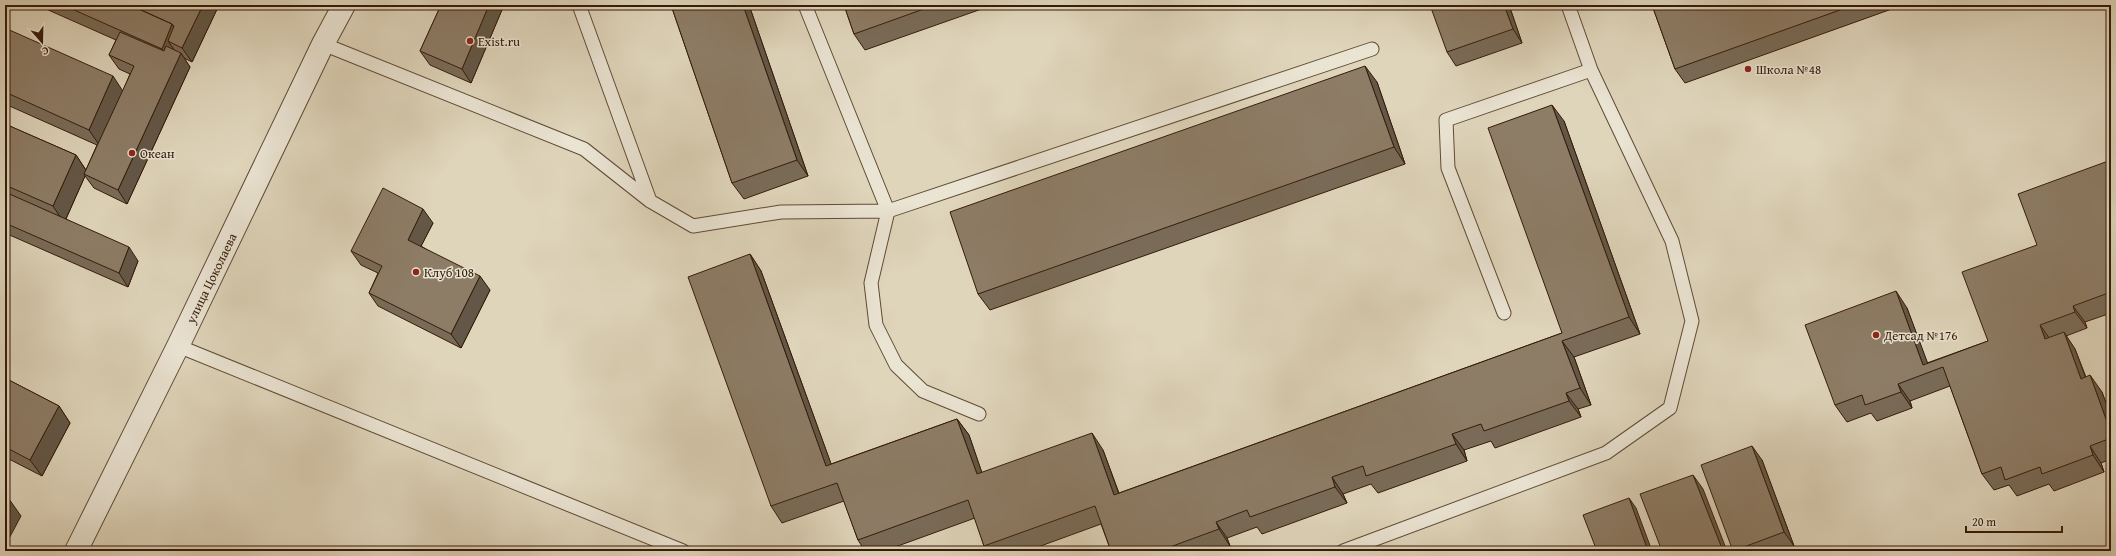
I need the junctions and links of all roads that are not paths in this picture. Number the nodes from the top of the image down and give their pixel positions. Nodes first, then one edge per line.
1 (344, 5) edge
2 (579, 5) edge
3 (805, 5) edge
4 (1568, 5) edge
5 (323, 44) junction
6 (1372, 49) dead end
7 (1591, 70) junction
8 (650, 202) junction
9 (888, 211) junction
10 (1504, 313) dead end
11 (178, 346) junction
12 (979, 414) dead end
13 (76, 551) edge
14 (683, 551) edge
15 (1343, 551) edge

1 - 5 street, улица Цоколаева
2 - 8 lane
3 - 9 lane
4 - 7 lane
5 - 8 lane
5 - 11 street, улица Цоколаева
6 - 9 lane
7 - 10 lane
7 - 15 lane
8 - 9 lane
9 - 12 lane
11 - 13 street, улица Цоколаева
11 - 14 lane

